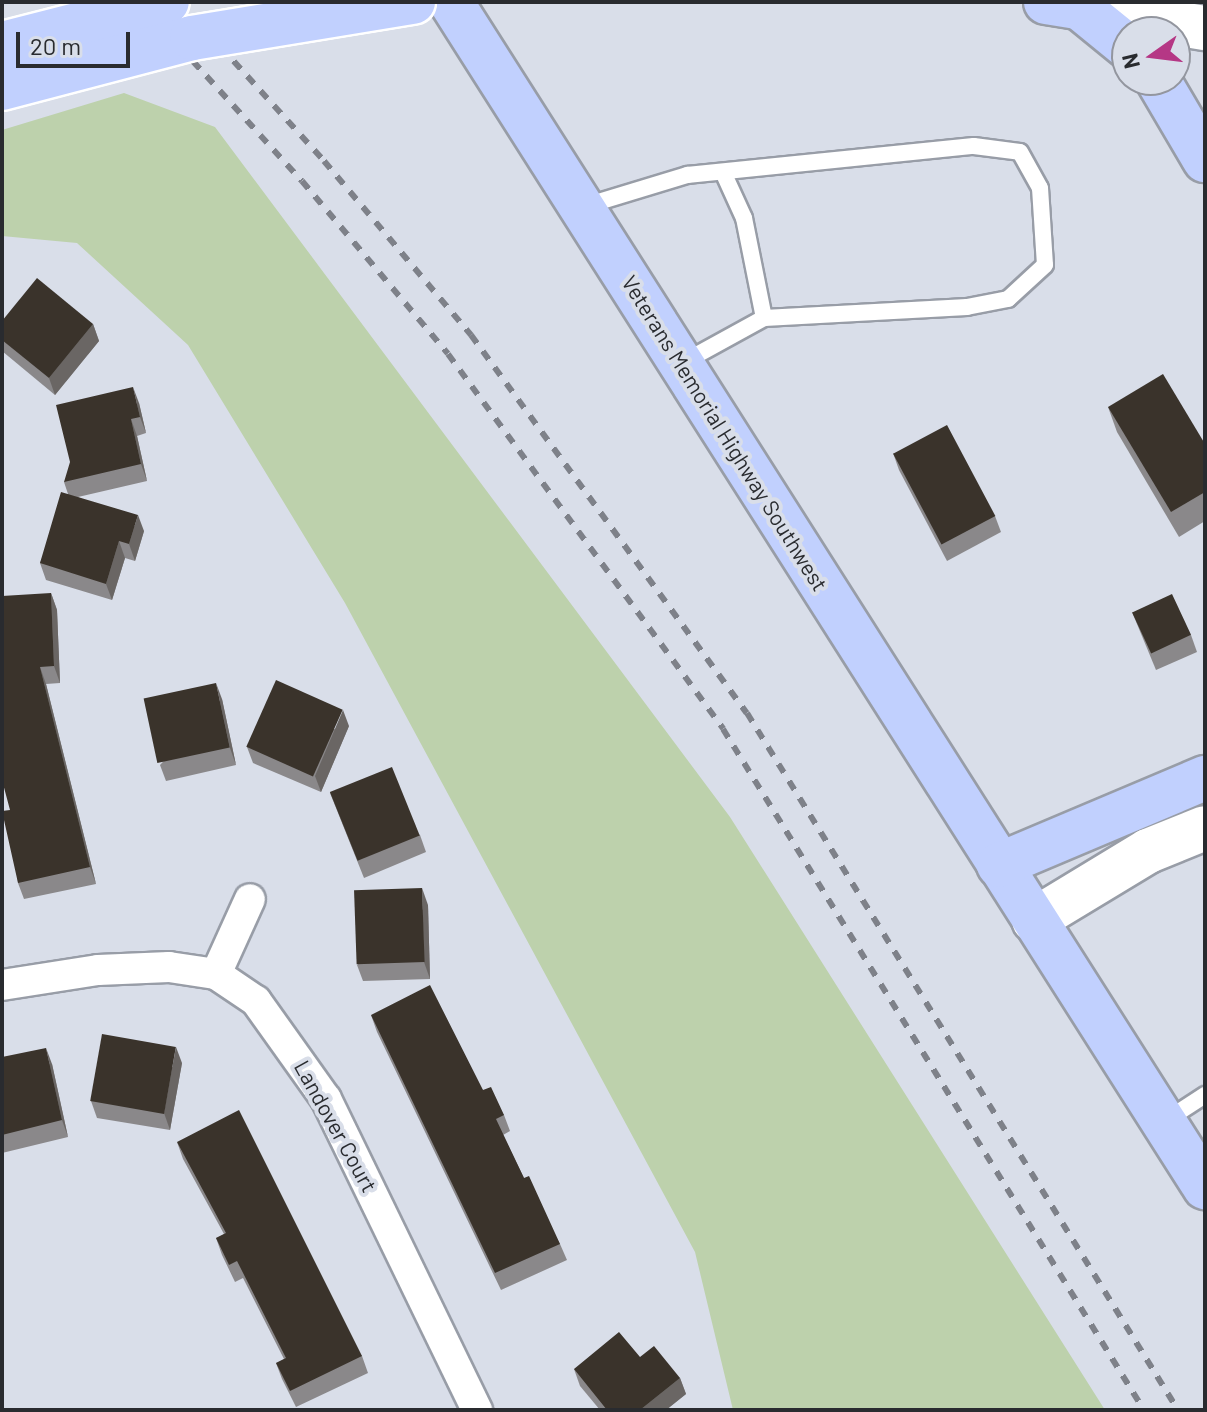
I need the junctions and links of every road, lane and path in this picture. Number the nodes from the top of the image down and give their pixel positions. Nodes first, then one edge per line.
1 (167, 2) edge
2 (413, 2) edge
3 (451, 2) edge
4 (1063, 4) edge
5 (1205, 28) edge
6 (1111, 36) edge
7 (2, 44) edge
8 (2, 88) edge
9 (1167, 96) edge
10 (1205, 160) edge
11 (723, 172) junction
12 (581, 207) junction
13 (764, 318) junction
14 (681, 364) junction
15 (1205, 778) edge
16 (1205, 828) edge
17 (999, 865) junction
18 (250, 899) dead end
19 (1034, 920) junction
20 (216, 974) junction
21 (2, 985) edge
22 (1205, 1095) edge
23 (1163, 1122) junction
24 (1205, 1187) edge
25 (477, 1410) edge

1 - 7 main road, bridge
2 - 8 main road, bridge
3 - 12 main road, Veterans Memorial Highway Southwest
4 - 5 main road
4 - 6 main road
9 - 10 main road
11 - 12 lane
11 - 13 lane
11 - 13 lane
12 - 14 main road, Veterans Memorial Highway Southwest
13 - 14 lane
14 - 17 main road, Veterans Memorial Highway Southwest
15 - 17 main road
16 - 19 main road
17 - 19 main road, Veterans Memorial Highway Southwest
18 - 20 street
19 - 23 main road, Veterans Memorial Highway Southwest
20 - 21 street, Landover Court
20 - 25 street, Landover Court
22 - 23 lane
23 - 24 main road, Veterans Memorial Highway Southwest

